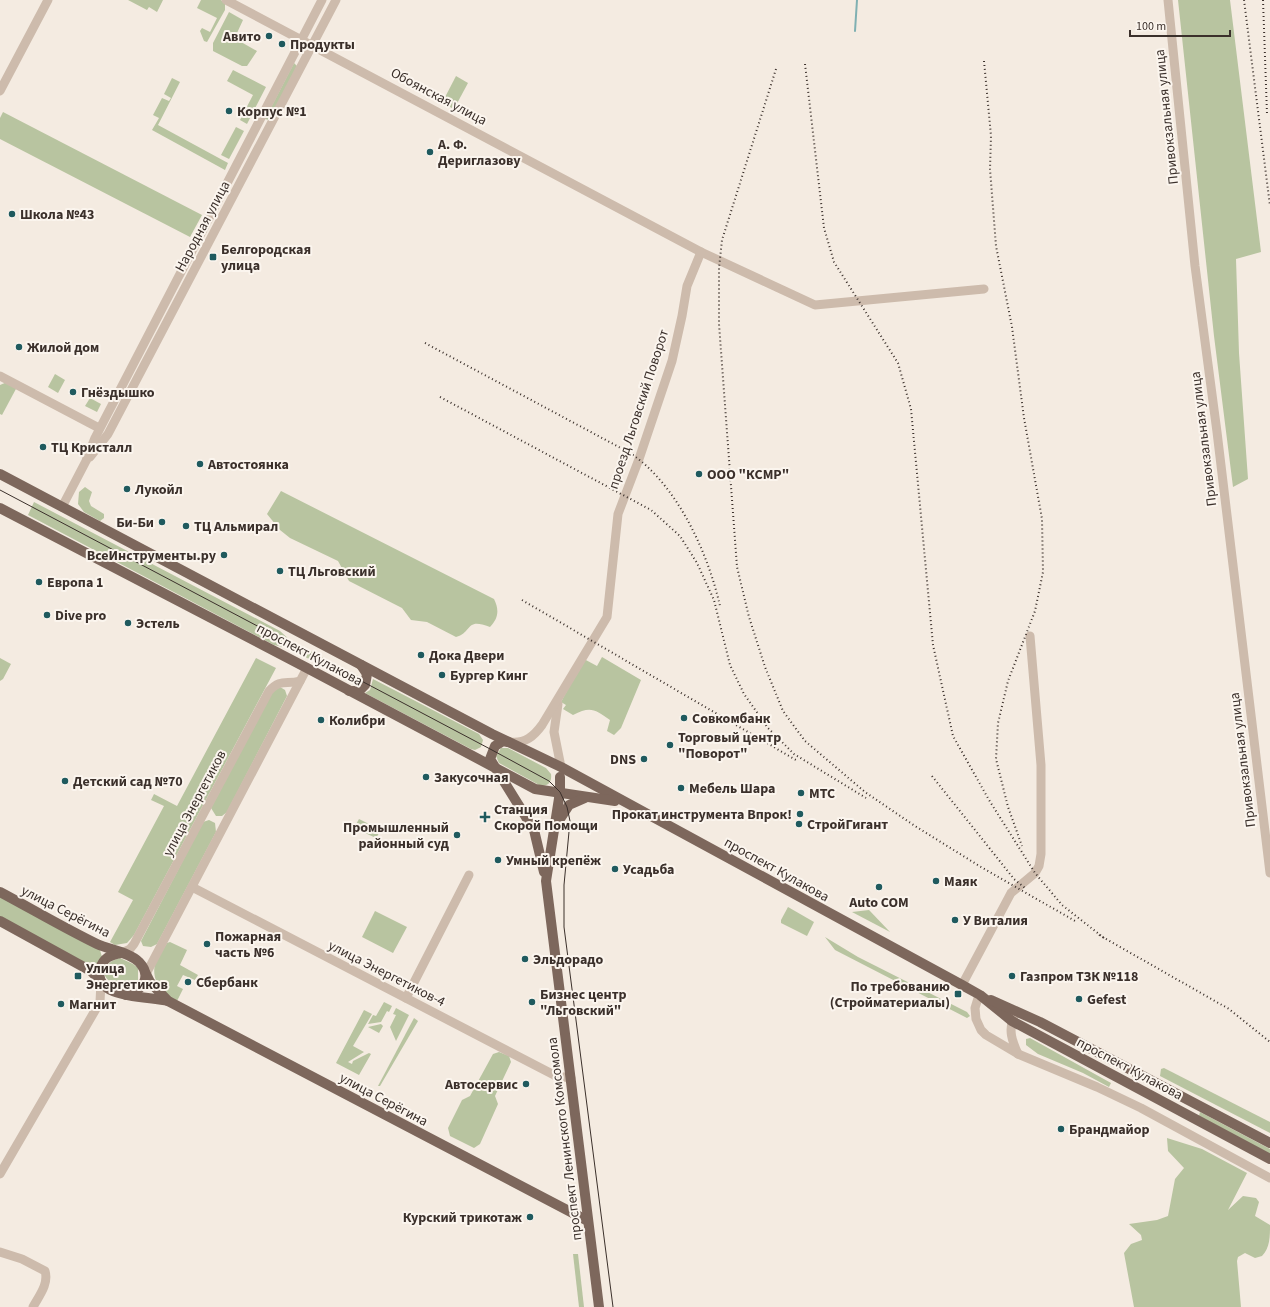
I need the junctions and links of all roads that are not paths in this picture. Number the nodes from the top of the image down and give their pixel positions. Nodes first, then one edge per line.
1 (48, 0) edge
2 (226, 0) edge
3 (322, 0) edge
4 (336, 0) edge
5 (1168, 0) edge
6 (301, 40) junction
7 (312, 46) junction
8 (0, 91) edge
9 (701, 252) junction
10 (984, 289) dead end
11 (0, 376) edge
12 (99, 428) junction
13 (108, 434) junction
14 (86, 461) junction
15 (0, 474) edge
16 (62, 506) junction
17 (0, 508) edge
18 (1030, 636) dead end
19 (361, 664) junction
20 (307, 668) junction
21 (300, 681) junction
22 (347, 690) junction
23 (560, 695) junction
24 (508, 742) junction
25 (494, 768) junction
26 (560, 772) junction
27 (535, 789) junction
28 (560, 794) junction
29 (593, 796) junction
30 (628, 804) junction
31 (551, 845) junction
32 (1270, 874) edge
33 (469, 875) dead end
34 (546, 881) junction
35 (192, 887) junction
36 (0, 892) edge
37 (0, 921) edge
38 (121, 953) junction
39 (146, 974) junction
40 (101, 982) junction
41 (962, 985) junction
42 (126, 995) junction
43 (980, 995) junction
44 (406, 998) junction
45 (168, 1001) junction
46 (100, 1002) junction
47 (1017, 1011) junction
48 (1012, 1021) junction
49 (1018, 1054) junction
50 (571, 1078) junction
51 (1270, 1143) edge
52 (1270, 1159) edge
53 (0, 1174) edge
54 (1270, 1178) edge
55 (588, 1221) junction
56 (0, 1252) edge
57 (33, 1307) edge
58 (599, 1307) edge

1 - 8 street
2 - 6 street, Обоянская улица
3 - 6 street, Народная улица
4 - 7 street, Народная улица
5 - 32 street, Привокзальная улица
6 - 7 street, Обоянская улица
6 - 12 street, Народная улица
7 - 9 street, Обоянская улица
7 - 13 street, Народная улица
9 - 10 street
9 - 23 street, проезд Льговский Поворот
11 - 12 street
12 - 13 street
12 - 14 street, Народная улица
13 - 14 street, Народная улица
14 - 16 street, Народная улица
15 - 16 main road, проспект Кулакова
16 - 19 main road, проспект Кулакова
17 - 20 main road, проспект Кулакова
18 - 41 street
19 - 22 main road
19 - 24 main road, проспект Кулакова
20 - 21 street
20 - 22 main road, проспект Кулакова
21 - 35 street
21 - 38 street, улица Энергетиков
22 - 25 main road, проспект Кулакова
23 - 24 street, проезд Льговский Поворот
23 - 26 street
24 - 25 main road
24 - 26 main road, проспект Кулакова
25 - 27 main road
25 - 34 main road, проспект Кулакова
26 - 27 main road
26 - 28 main road, проспект Ленинского Комсомола
26 - 30 main road, проспект Кулакова
27 - 28 main road
28 - 29 main road
28 - 31 main road, проспект Ленинского Комсомола
29 - 30 main road
29 - 31 main road
30 - 41 main road, проспект Кулакова
31 - 34 main road, проспект Ленинского Комсомола
33 - 44 street
34 - 50 main road, проспект Ленинского Комсомола
35 - 39 street
35 - 44 street, улица Энергетиков-4
36 - 38 main road, улица Серёгина
37 - 40 main road
38 - 39 main road
38 - 40 main road
39 - 42 main road
39 - 45 main road
40 - 42 main road
40 - 46 street
41 - 43 main road, проспект Кулакова
42 - 45 main road
42 - 46 street
43 - 47 main road, проспект Кулакова
43 - 48 main road, проспект Кулакова
43 - 49 street
44 - 50 street, улица Энергетиков-4
45 - 55 main road, улица Серёгина
46 - 53 street
47 - 48 street
47 - 51 main road, проспект Кулакова
48 - 49 street
48 - 52 main road, проспект Кулакова
49 - 54 street
50 - 55 main road, проспект Ленинского Комсомола
55 - 58 main road, проспект Ленинского Комсомола
56 - 57 street

